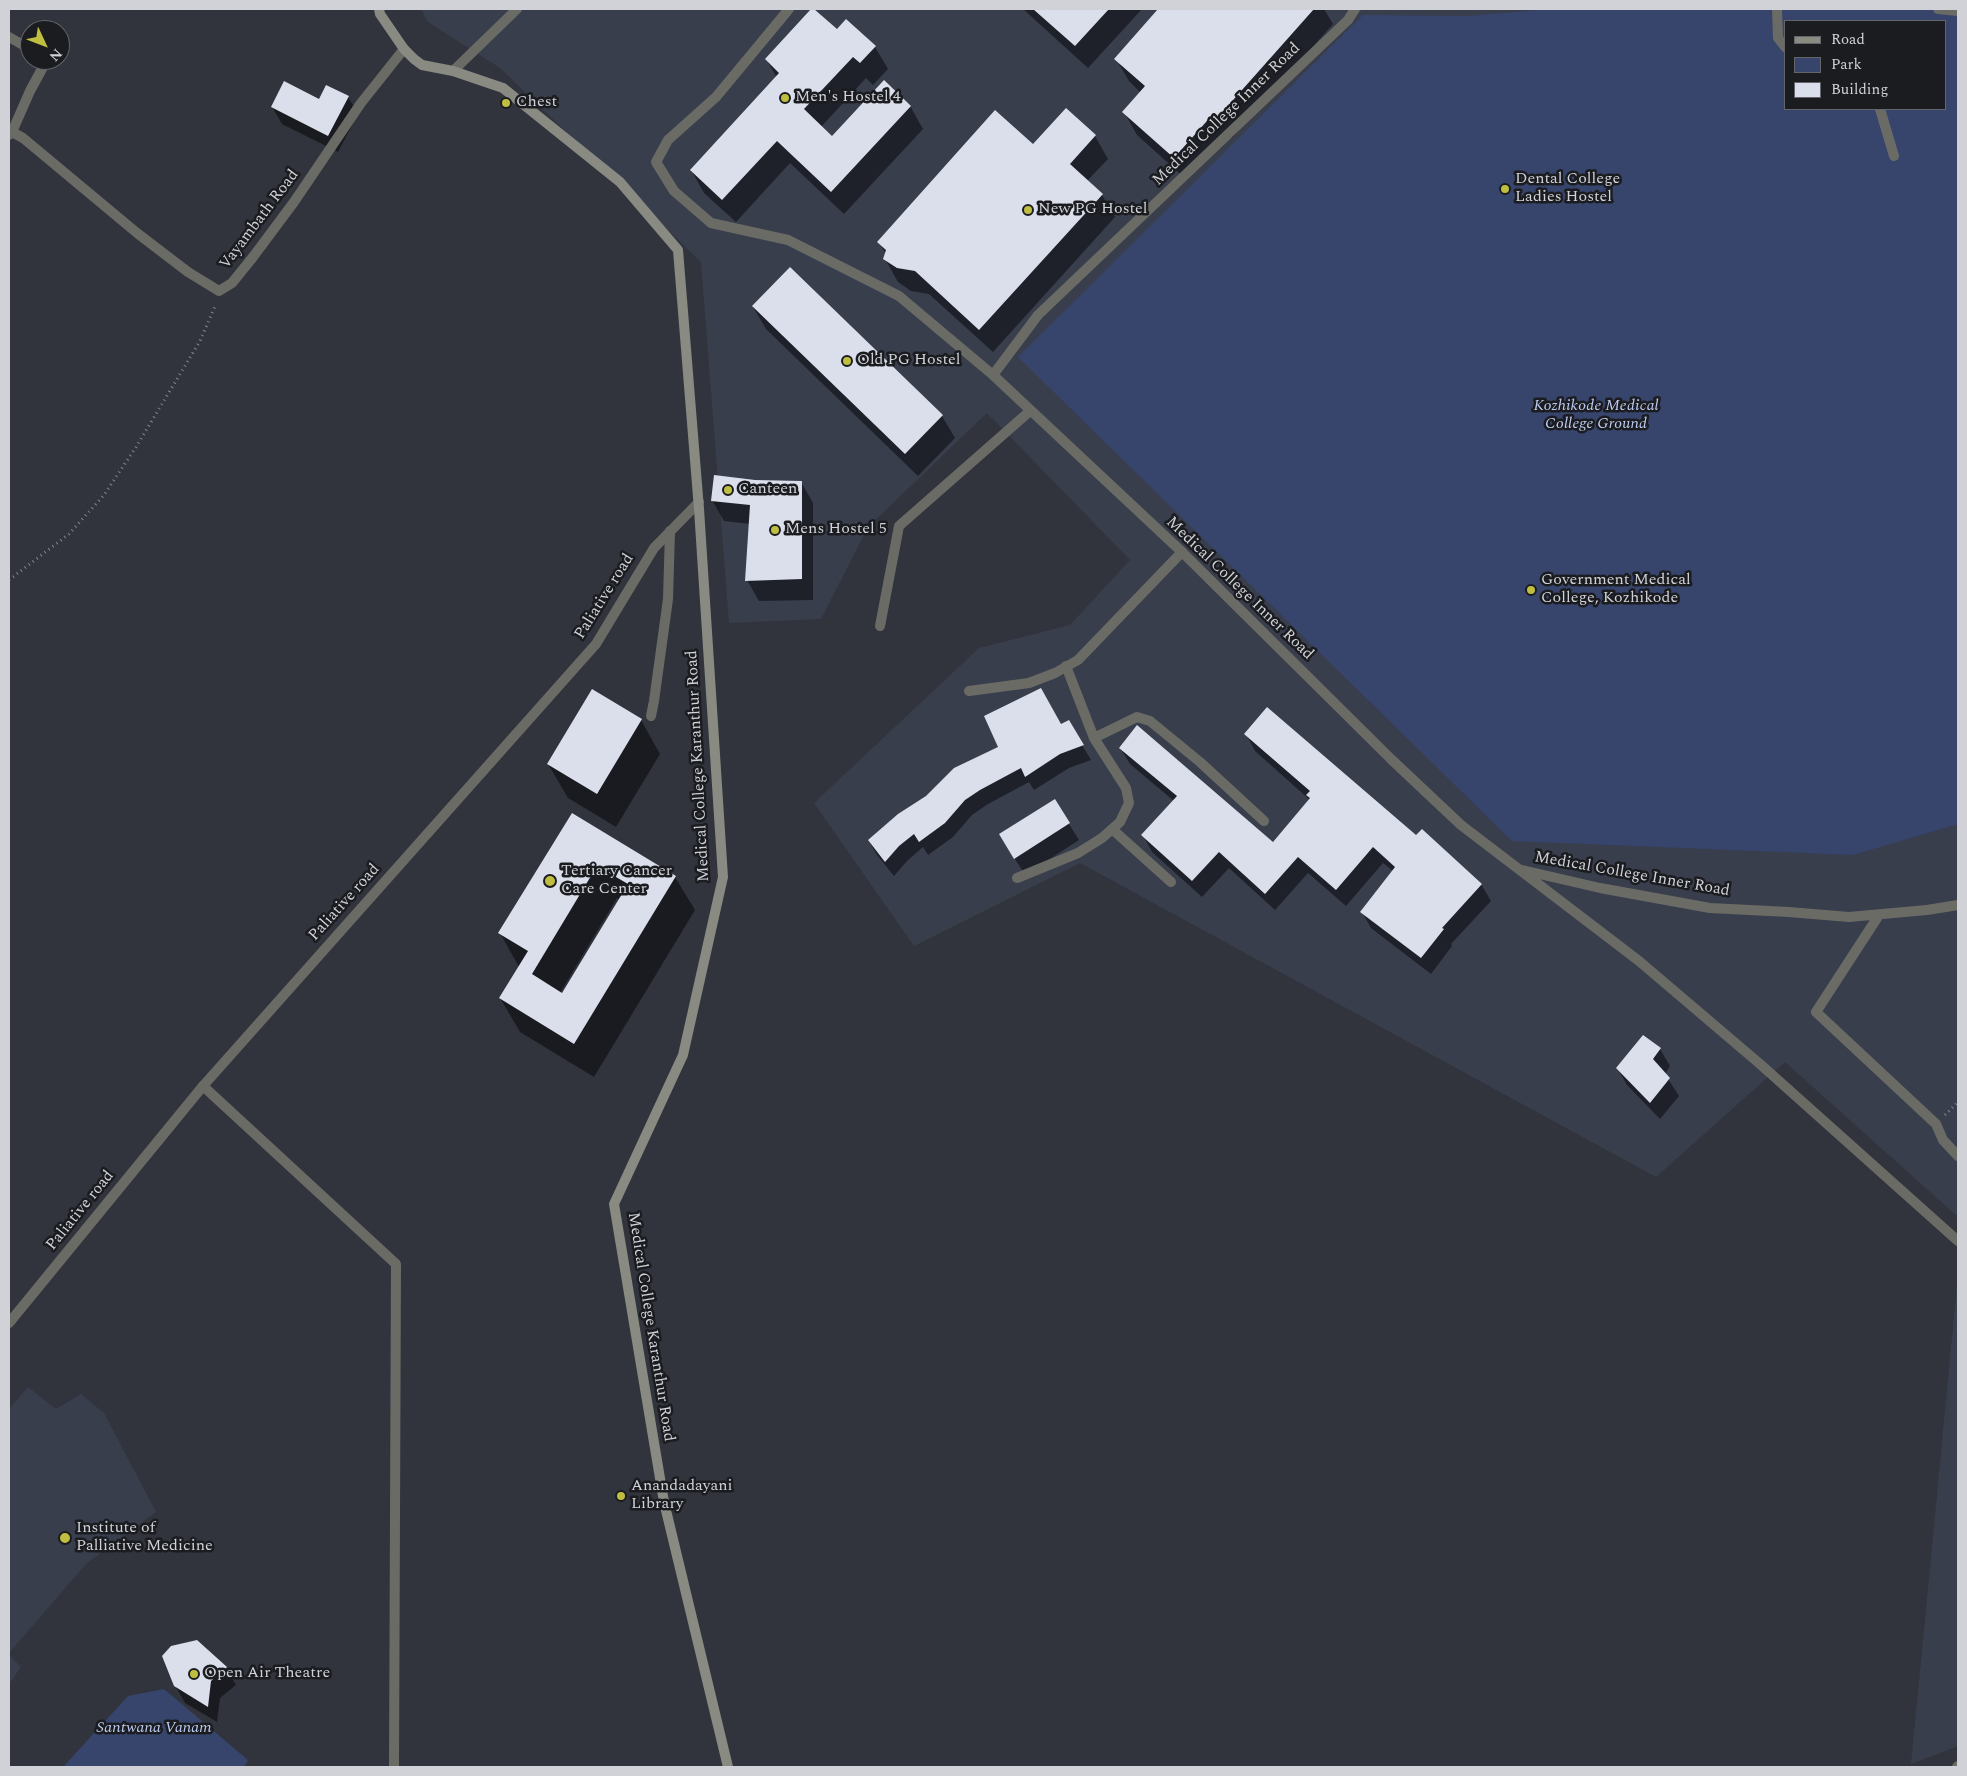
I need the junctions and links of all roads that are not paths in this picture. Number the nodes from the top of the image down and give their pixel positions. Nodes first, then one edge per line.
1 (379, 9) edge
2 (517, 9) edge
3 (790, 9) edge
4 (1355, 9) edge
5 (1777, 9) edge
6 (1938, 9) edge
7 (1958, 11) edge
8 (9, 37) edge
9 (20, 43) edge
10 (1784, 46) edge
11 (404, 49) junction
12 (41, 70) edge
13 (454, 71) junction
14 (1880, 110) edge
15 (11, 134) edge
16 (1894, 156) dead end
17 (993, 375) junction
18 (1030, 411) junction
19 (699, 502) junction
20 (670, 531) junction
21 (1182, 552) junction
22 (880, 626) dead end
23 (1066, 666) junction
24 (969, 690) dead end
25 (650, 716) dead end
26 (1094, 738) junction
27 (1264, 821) dead end
28 (1112, 829) junction
29 (1518, 870) junction
30 (1017, 878) dead end
31 (1171, 882) dead end
32 (1958, 905) edge
33 (1879, 914) junction
34 (203, 1086) junction
35 (1958, 1156) edge
36 (1958, 1241) edge
37 (9, 1323) edge
38 (394, 1767) edge
39 (728, 1767) edge

1 - 11 main road, Medical College Karanthur Road
2 - 13 street
3 - 17 street
4 - 17 street, Medical College Inner Road
5 - 10 street
6 - 7 street
8 - 9 street
11 - 13 main road, Medical College Karanthur Road
11 - 15 street, Vayambath Road
12 - 15 street, Vayambath Road
13 - 19 main road, Medical College Karanthur Road
14 - 16 street
17 - 18 street, Medical College Inner Road
18 - 21 street, Medical College Inner Road
18 - 22 street
19 - 20 street, Paliative road
19 - 39 main road, Medical College Karanthur Road
20 - 25 street
20 - 34 street, Paliative road
21 - 23 street
21 - 29 street, Medical College Inner Road
23 - 24 street
23 - 26 street
26 - 27 street
26 - 28 street
28 - 30 street
28 - 31 street
29 - 33 street, Medical College Inner Road
29 - 36 street
32 - 33 street, Medical College Inner Road
33 - 35 street
34 - 37 street, Paliative road
34 - 38 street

